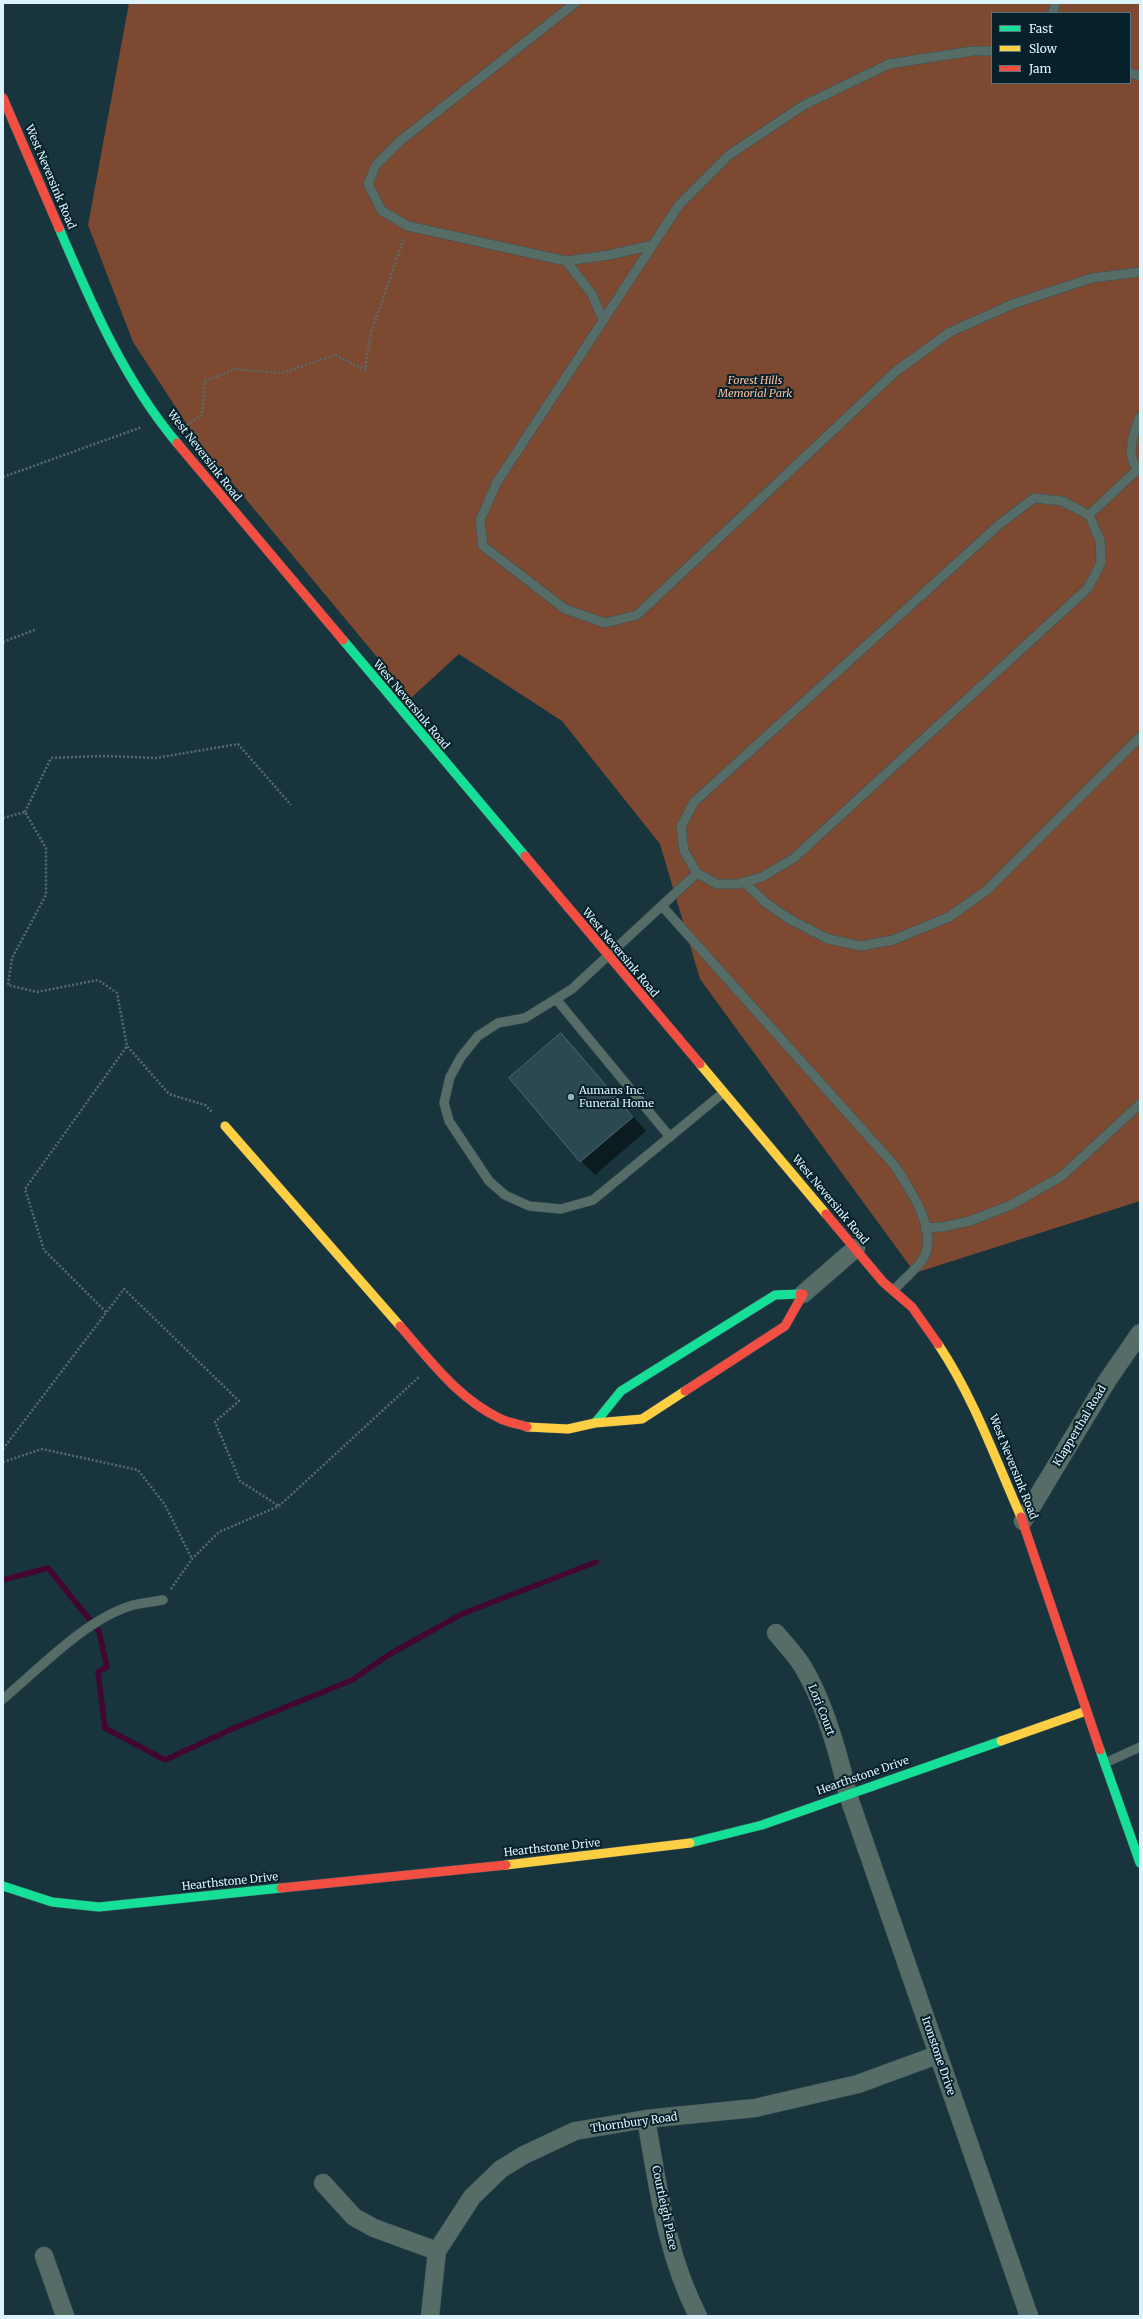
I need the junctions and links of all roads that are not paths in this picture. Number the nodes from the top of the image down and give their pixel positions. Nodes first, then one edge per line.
1 (575, 3) edge
2 (991, 50) edge
3 (3, 98) edge
4 (652, 245) junction
5 (566, 261) junction
6 (1140, 272) edge
7 (603, 320) junction
8 (1140, 417) edge
9 (1139, 470) edge
10 (1089, 515) junction
11 (1140, 737) edge
12 (697, 873) junction
13 (744, 882) junction
14 (662, 906) junction
15 (608, 957) junction
16 (556, 999) junction
17 (723, 1093) junction
18 (1140, 1104) edge
19 (225, 1126) road end
20 (670, 1137) junction
21 (925, 1228) junction
22 (856, 1248) junction
23 (893, 1291) junction
24 (802, 1294) junction
25 (1140, 1333) edge
26 (595, 1423) junction
27 (1023, 1522) junction
28 (163, 1600) road end
29 (776, 1633) dead end
30 (3, 1699) edge
31 (1086, 1712) junction
32 (1140, 1747) edge
33 (1105, 1763) junction
34 (848, 1795) junction
35 (1140, 1863) edge
36 (3, 1886) edge
37 (937, 2055) junction
38 (646, 2119) junction
39 (323, 2183) dead end
40 (437, 2251) junction
41 (44, 2256) dead end
42 (65, 2316) edge
43 (430, 2316) edge
44 (698, 2316) edge
45 (1029, 2316) edge

1 - 5 lane
2 - 4 lane
3 - 15 street, West Neversink Road
4 - 5 lane
4 - 7 lane
5 - 7 lane
6 - 7 lane
8 - 9 lane
9 - 10 lane
10 - 12 lane
10 - 13 lane
11 - 13 lane
12 - 13 lane
12 - 14 lane
14 - 15 lane
14 - 21 lane
15 - 16 lane
15 - 17 street, West Neversink Road
16 - 20 lane
16 - 20 lane
17 - 20 lane
17 - 22 street, West Neversink Road
18 - 21 lane
19 - 26 street
21 - 23 lane
22 - 23 street, West Neversink Road
22 - 24 street
23 - 27 street, West Neversink Road
24 - 26 street
24 - 26 street
25 - 27 street, Klapperthal Road
27 - 31 street, West Neversink Road
28 - 30 lane
29 - 34 street, Lori Court
31 - 33 street, West Neversink Road
31 - 34 street, Hearthstone Drive
32 - 33 lane
33 - 35 street, West Neversink Road
34 - 36 street, Hearthstone Drive
34 - 37 street, Ironstone Drive
37 - 38 street, Thornbury Road
37 - 45 street, Ironstone Drive
38 - 40 street, Thornbury Road
38 - 44 street, Courtleigh Place
39 - 40 street
40 - 43 street, Thornbury Road
41 - 42 street

